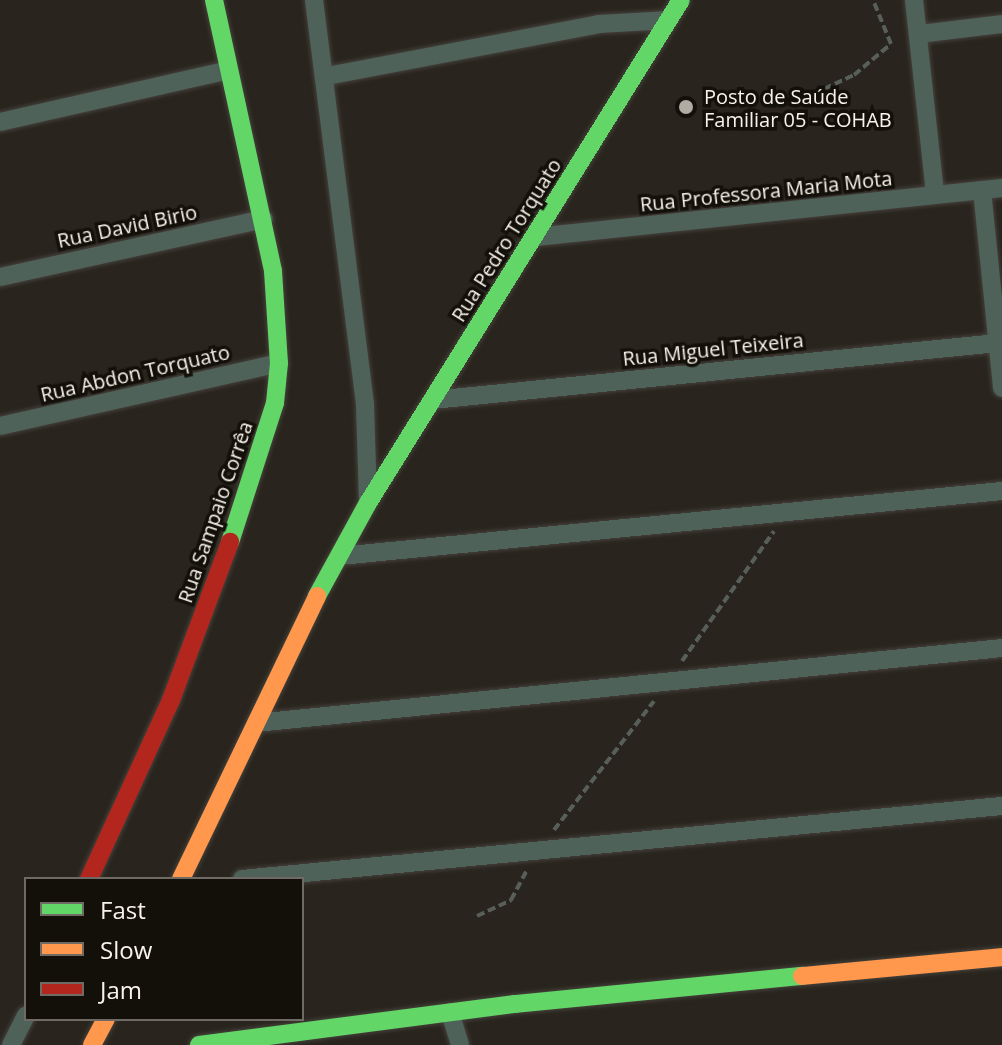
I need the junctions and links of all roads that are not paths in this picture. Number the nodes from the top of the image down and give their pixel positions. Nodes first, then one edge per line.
1 (214, 0) edge
2 (314, 0) edge
3 (681, 0) edge
4 (914, 0) edge
5 (669, 20) junction
6 (1002, 24) edge
7 (919, 34) junction
8 (228, 70) junction
9 (327, 76) junction
10 (0, 122) edge
11 (1002, 188) edge
12 (982, 190) junction
13 (935, 194) junction
14 (264, 219) junction
15 (535, 237) junction
16 (0, 277) edge
17 (997, 343) junction
18 (279, 363) junction
19 (1002, 388) edge
20 (433, 400) junction
21 (0, 426) edge
22 (1002, 491) edge
23 (368, 503) junction
24 (340, 556) junction
25 (1002, 648) edge
26 (256, 723) junction
27 (1002, 806) edge
28 (90, 877) edge
29 (182, 877) edge
30 (263, 877) edge
31 (1002, 957) edge
32 (450, 1012) junction
33 (24, 1020) edge
34 (105, 1021) edge
35 (233, 1042) edge
36 (11, 1045) edge
37 (92, 1045) edge
38 (199, 1045) edge
39 (460, 1045) edge

1 - 8 street, Rua Sampaio Corrêa
2 - 9 street, Rua Pedro Torquato
3 - 5 street, Rua Pedro Torquato
4 - 7 street
5 - 9 street
5 - 15 street, Rua Pedro Torquato
6 - 7 street
7 - 13 street
8 - 10 street
8 - 14 street, Rua Sampaio Corrêa
9 - 23 street, Rua Pedro Torquato
11 - 12 street, Rua Professora Maria Mota
12 - 13 street, Rua Professora Maria Mota
12 - 17 street
13 - 15 street, Rua Professora Maria Mota
14 - 16 street, Rua David Birio
14 - 18 street, Rua Sampaio Corrêa
15 - 20 street, Rua Pedro Torquato
17 - 19 street
17 - 20 street, Rua Miguel Teixeira
18 - 21 street, Rua Abdon Torquato
18 - 28 street, Rua Sampaio Corrêa
20 - 23 street, Rua Pedro Torquato
22 - 24 street
23 - 24 street, Rua Pedro Torquato
24 - 26 street, Rua Pedro Torquato
25 - 26 street
26 - 29 street, Rua Pedro Torquato
27 - 30 street
31 - 32 street
32 - 35 street
32 - 39 street
33 - 36 street
34 - 37 street
35 - 38 street

